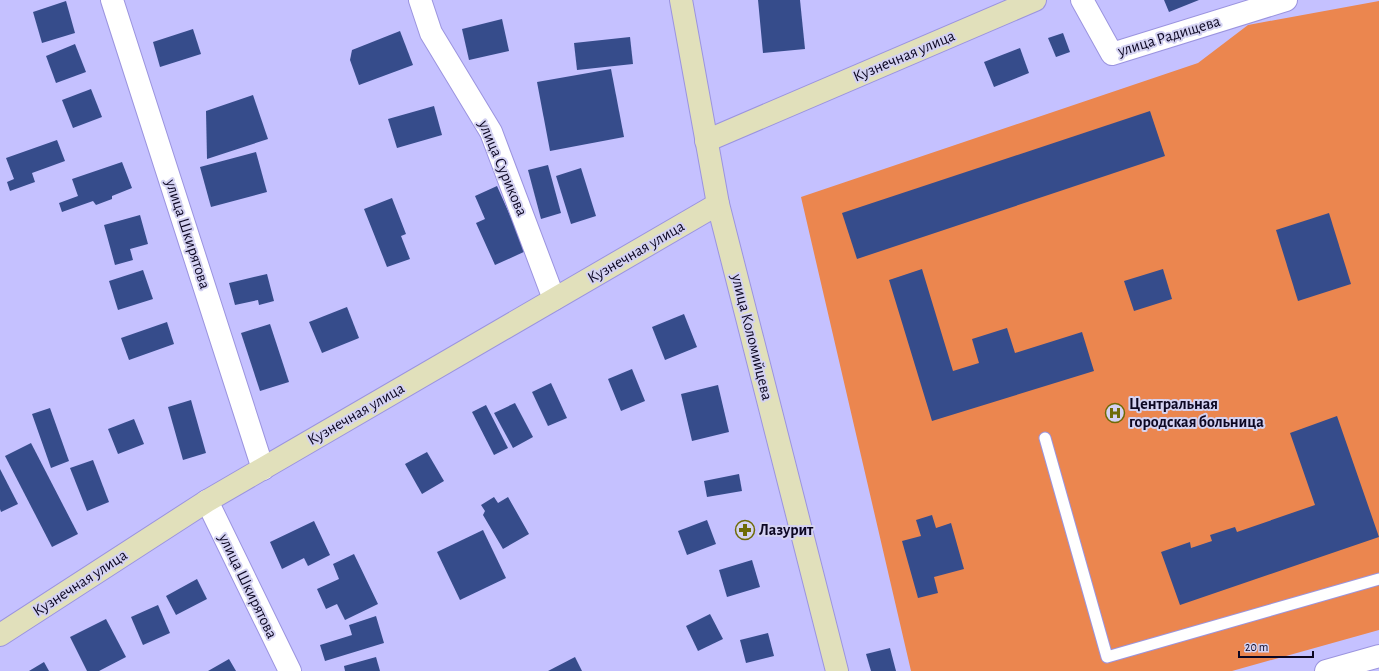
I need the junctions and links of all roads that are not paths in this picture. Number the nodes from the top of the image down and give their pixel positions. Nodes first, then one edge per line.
1 (112, 0) edge
2 (420, 0) edge
3 (681, 0) edge
4 (1035, 0) edge
5 (1082, 0) edge
6 (1286, 0) edge
7 (706, 141) junction
8 (718, 204) junction
9 (554, 299) junction
10 (1045, 438) dead end
11 (263, 469) junction
12 (207, 501) junction
13 (1379, 579) edge
14 (0, 635) edge
15 (1379, 656) edge
16 (290, 671) edge
17 (837, 671) edge
18 (1326, 671) edge

1 - 11 street, улица Шкирятова
2 - 9 street, улица Сурикова
3 - 7 main road, улица Коломийцева
4 - 7 main road, Кузнечная улица
5 - 6 street, улица Радищева
7 - 8 main road, улица Коломийцева
8 - 9 main road, Кузнечная улица
8 - 17 main road, улица Коломийцева
9 - 11 main road, Кузнечная улица
10 - 13 lane
11 - 12 main road, Кузнечная улица
12 - 14 main road, Кузнечная улица
12 - 16 street, улица Шкирятова
15 - 18 street

